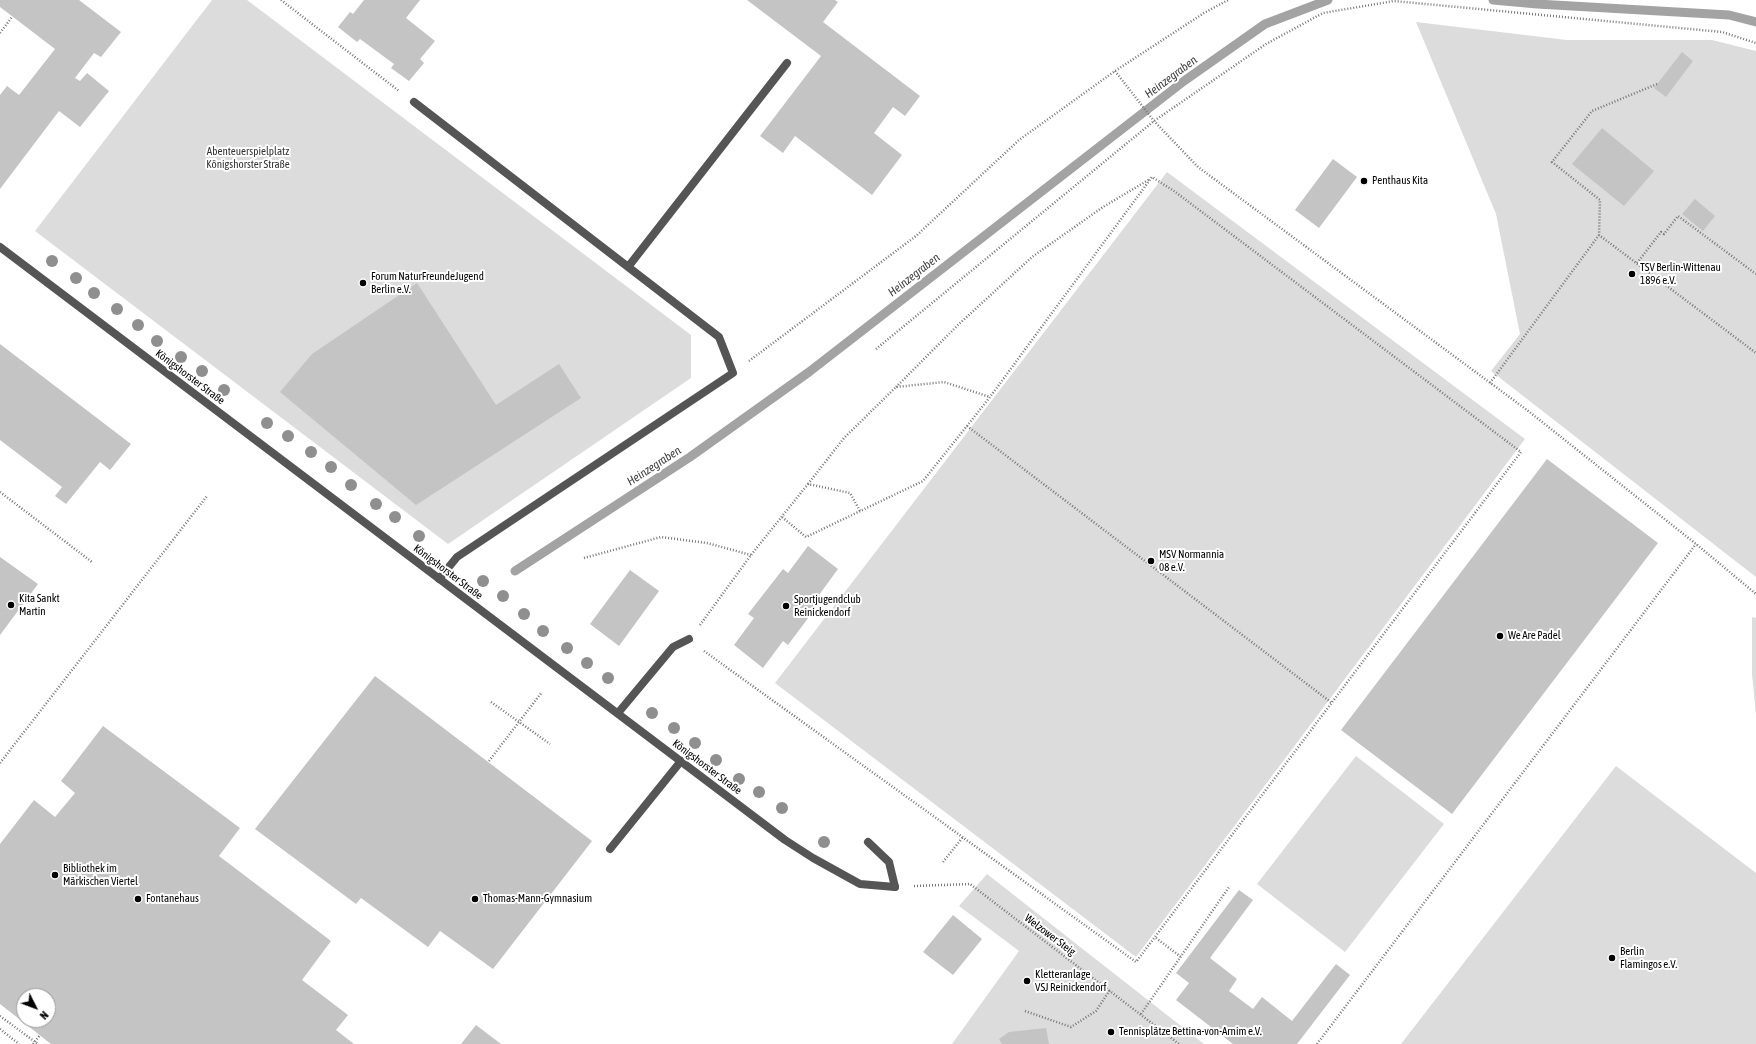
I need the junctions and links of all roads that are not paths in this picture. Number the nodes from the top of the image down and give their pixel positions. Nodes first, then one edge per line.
1 (787, 63) dead end
2 (414, 102) road end
3 (0, 247) edge
4 (628, 267) junction
5 (439, 579) junction
6 (689, 639) road end
7 (618, 713) junction
8 (681, 761) junction
9 (868, 842) dead end
10 (610, 849) dead end

1 - 4 street
2 - 4 street
3 - 5 street, Königshorster Straße
4 - 5 street
5 - 7 street, Königshorster Straße
6 - 7 street
7 - 8 street, Königshorster Straße
8 - 9 street, Königshorster Straße
8 - 10 street

